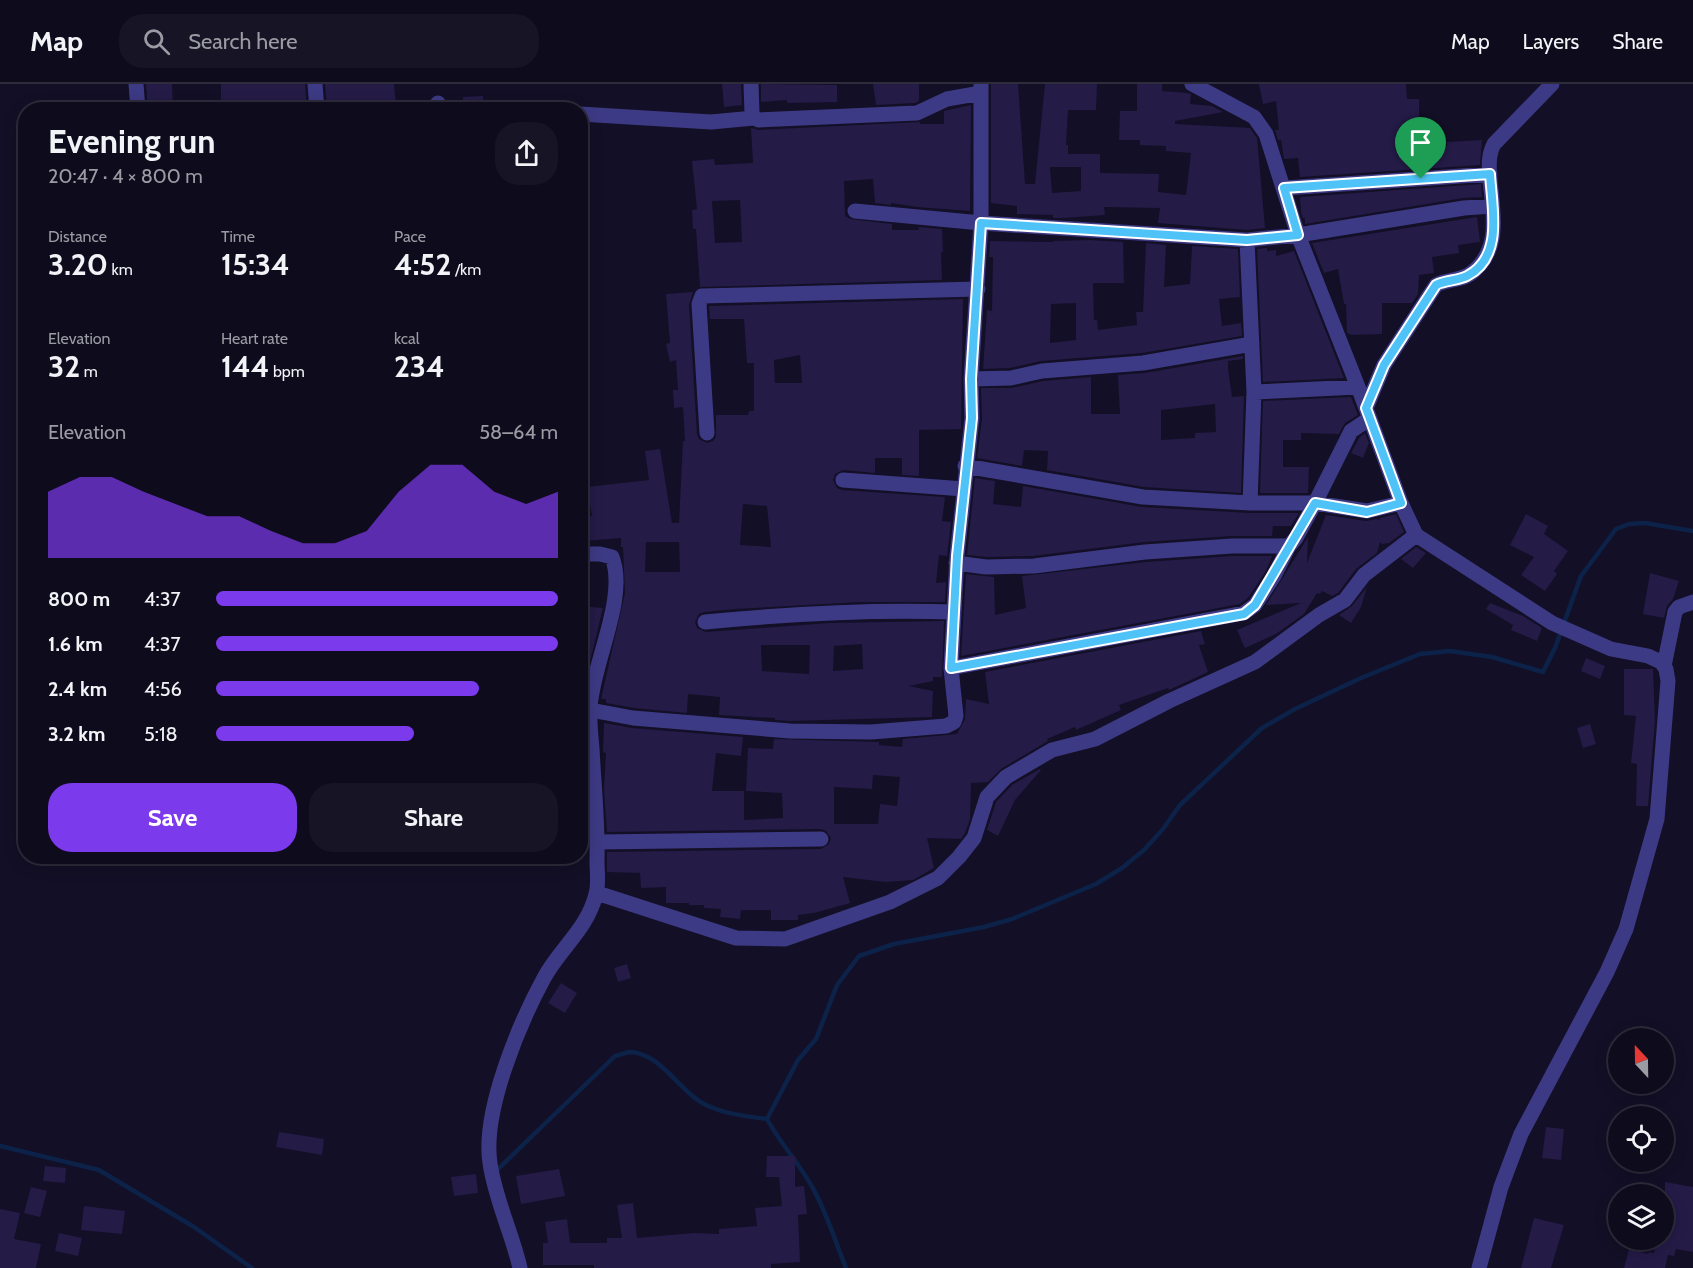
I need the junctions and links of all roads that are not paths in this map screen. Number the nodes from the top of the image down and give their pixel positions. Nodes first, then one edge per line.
1 (136, 84) edge
2 (315, 84) edge
3 (751, 84) edge
4 (1192, 84) edge
5 (1551, 84) edge
6 (981, 89) edge
7 (137, 102) edge
8 (316, 102) edge
9 (588, 114) edge
10 (754, 118) junction
11 (1490, 174) junction
12 (1284, 188) junction
13 (1492, 206) junction
14 (855, 211) dead end
15 (981, 223) junction
16 (1298, 235) junction
17 (1247, 240) junction
18 (978, 289) junction
19 (1252, 344) junction
20 (971, 379) junction
21 (1254, 392) junction
22 (1363, 401) junction
23 (707, 433) dead end
24 (965, 466) junction
25 (843, 480) dead end
26 (964, 489) junction
27 (1250, 503) junction
28 (1311, 504) junction
29 (1403, 507) junction
30 (1415, 532) junction
31 (1289, 546) junction
32 (588, 554) edge
33 (956, 563) junction
34 (1693, 602) edge
35 (954, 612) junction
36 (705, 622) dead end
37 (1664, 666) junction
38 (951, 668) junction
39 (588, 698) edge
40 (588, 709) edge
41 (588, 739) edge
42 (821, 839) dead end
43 (598, 842) junction
44 (597, 893) junction
45 (520, 1268) edge
46 (1479, 1268) edge

1 - 7 street
2 - 8 street
3 - 10 street
4 - 12 street
5 - 11 street
6 - 10 street
6 - 15 street
9 - 10 street
11 - 12 street
11 - 13 street
12 - 16 street
13 - 16 street
13 - 22 street
14 - 15 street
15 - 17 street
15 - 18 street
16 - 17 street
16 - 22 street
17 - 19 street
18 - 20 street
18 - 23 street
19 - 20 street
19 - 21 street
20 - 24 street
21 - 22 street
21 - 27 street
22 - 28 street
22 - 29 street
24 - 26 street
24 - 27 street
25 - 26 street
26 - 33 street
27 - 28 street
28 - 29 street
28 - 31 street
29 - 30 street
30 - 37 street
30 - 44 street
31 - 33 street
31 - 38 street
32 - 39 street
33 - 35 street
34 - 37 street
35 - 36 street
35 - 38 street
37 - 46 street
38 - 40 street
41 - 43 street
42 - 43 street
43 - 44 street
44 - 45 street

